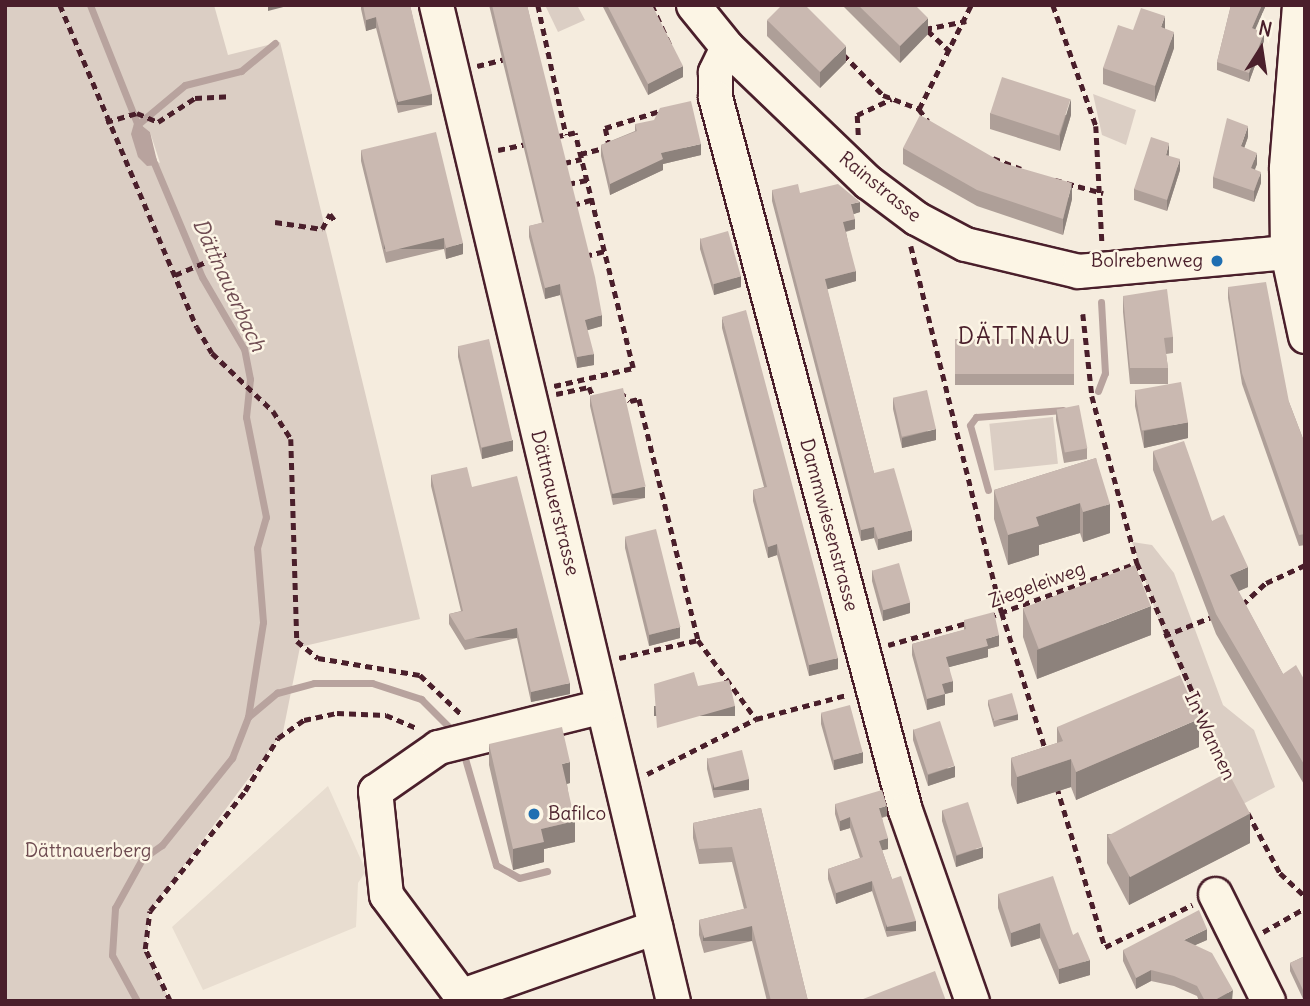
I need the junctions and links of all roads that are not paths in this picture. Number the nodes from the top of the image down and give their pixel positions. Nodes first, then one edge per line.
1 (436, 5) edge
2 (693, 5) edge
3 (1299, 5) edge
4 (727, 47) junction
5 (1296, 122) edge
6 (1287, 253) junction
7 (1305, 336) edge
8 (602, 706) junction
9 (1215, 894) road end
10 (655, 927) junction
11 (463, 998) edge
12 (673, 1001) edge
13 (972, 1001) edge
14 (1268, 1001) edge

1 - 8 street, Dättnauerstrasse
2 - 4 street, Rainstrasse
3 - 5 street
4 - 6 street, Rainstrasse
4 - 13 street, Dammwiesenstrasse
5 - 6 street
6 - 7 street
8 - 10 street, Dättnauerstrasse
8 - 11 street
9 - 14 street
10 - 11 street
10 - 12 street, Dättnauerstrasse

